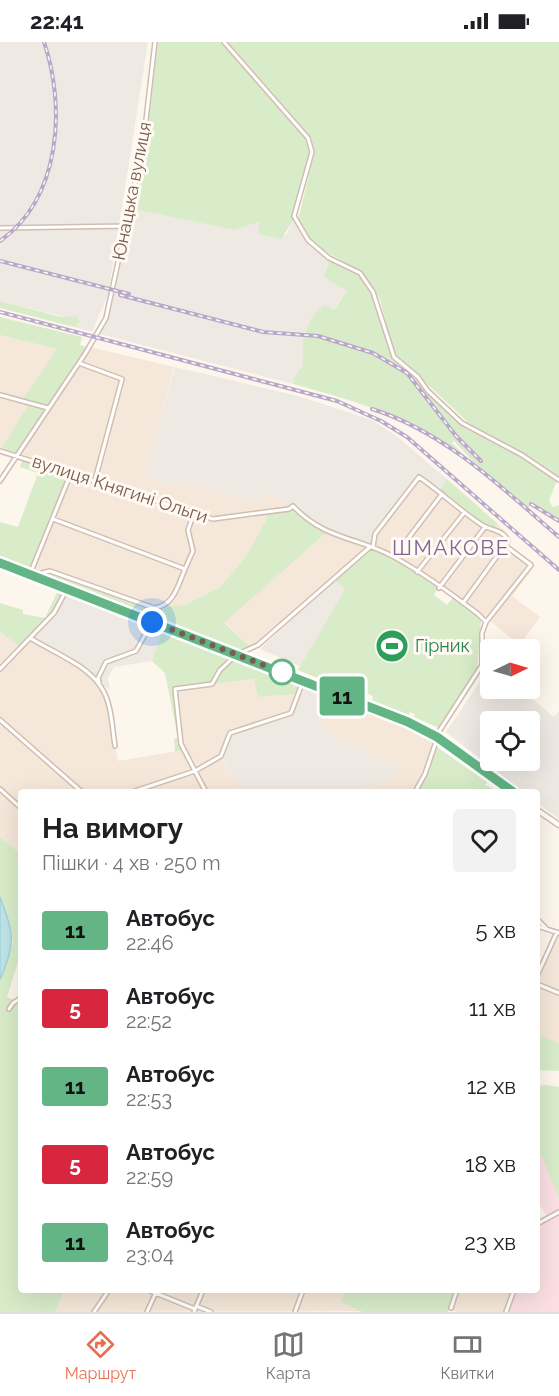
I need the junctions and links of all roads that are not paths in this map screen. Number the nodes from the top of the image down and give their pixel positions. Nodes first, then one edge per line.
1 (155, 42) edge
2 (224, 42) edge
3 (125, 226) junction
4 (0, 228) edge
5 (79, 363) junction
6 (0, 395) edge
7 (48, 408) junction
8 (0, 451) edge
9 (16, 456) junction
10 (71, 473) junction
11 (95, 480) junction
12 (559, 480) edge
13 (0, 482) edge
14 (442, 494) junction
15 (194, 513) junction
16 (464, 513) junction
17 (53, 519) junction
18 (486, 527) junction
19 (372, 547) junction
20 (507, 547) junction
21 (394, 557) junction
22 (0, 563) edge
23 (184, 569) junction
24 (417, 572) junction
25 (30, 574) junction
26 (39, 578) junction
27 (68, 588) junction
28 (439, 588) junction
29 (463, 603) junction
30 (152, 622) junction
31 (486, 622) junction
32 (32, 639) junction
33 (236, 655) junction
34 (0, 669) edge
35 (303, 681) junction
36 (101, 686) junction
37 (0, 720) edge
38 (437, 737) junction
39 (115, 746) dead end
40 (195, 771) junction
41 (0, 789) edge
42 (78, 789) edge
43 (141, 789) edge
44 (204, 789) edge
45 (417, 789) edge
46 (509, 789) edge
47 (18, 805) edge
48 (540, 812) edge
49 (559, 825) edge
50 (540, 922) edge
51 (540, 927) edge
52 (547, 929) junction
53 (558, 933) edge
54 (540, 970) edge
55 (540, 985) edge
56 (559, 993) edge
57 (18, 1000) edge
58 (9, 1009) dead end
59 (559, 1212) edge
60 (540, 1222) edge
61 (107, 1293) edge
62 (156, 1293) edge
63 (159, 1293) edge
64 (202, 1293) edge
65 (302, 1293) edge
66 (456, 1293) edge
67 (513, 1293) edge
68 (451, 1308) dead end
69 (195, 1309) edge
70 (94, 1312) edge
71 (147, 1312) edge
72 (211, 1312) edge
73 (295, 1312) edge
74 (506, 1312) edge

1 - 3 street, Юнацька вулиця
2 - 12 street
3 - 4 street
3 - 5 street, Юнацька вулиця
5 - 7 street, Юнацька вулиця
5 - 11 street
6 - 7 street
7 - 9 street, Юнацька вулиця
8 - 9 street, вулиця Княгині Ольги
9 - 10 street, вулиця Княгині Ольги
9 - 13 street, Юнацька вулиця
10 - 11 street, вулиця Княгині Ольги
10 - 17 street
11 - 15 street, вулиця Княгині Ольги
14 - 16 street
14 - 19 street
14 - 21 street
15 - 19 street, вулиця Княгині Ольги
15 - 23 street
16 - 18 street
16 - 24 street
17 - 23 street
17 - 25 street
18 - 20 street
18 - 28 street
19 - 21 street
19 - 33 street
20 - 29 street
20 - 31 street
21 - 24 street
22 - 25 street
23 - 26 street
24 - 28 street
25 - 26 street
26 - 27 street
27 - 30 street
27 - 32 street
28 - 29 street
29 - 31 street
30 - 33 street
30 - 36 street
31 - 38 street
32 - 34 street
32 - 36 street
33 - 35 street
33 - 40 street
35 - 38 street
35 - 40 street
36 - 39 street
37 - 42 street
38 - 45 street
38 - 46 street
40 - 43 street
40 - 44 street
41 - 47 street
48 - 49 street
50 - 52 street
51 - 52 street
52 - 53 street
53 - 54 street
55 - 56 street
57 - 58 street
59 - 60 street
61 - 70 street
62 - 71 street
63 - 69 street
64 - 69 street
65 - 73 street
66 - 68 street
67 - 74 street
69 - 72 street

